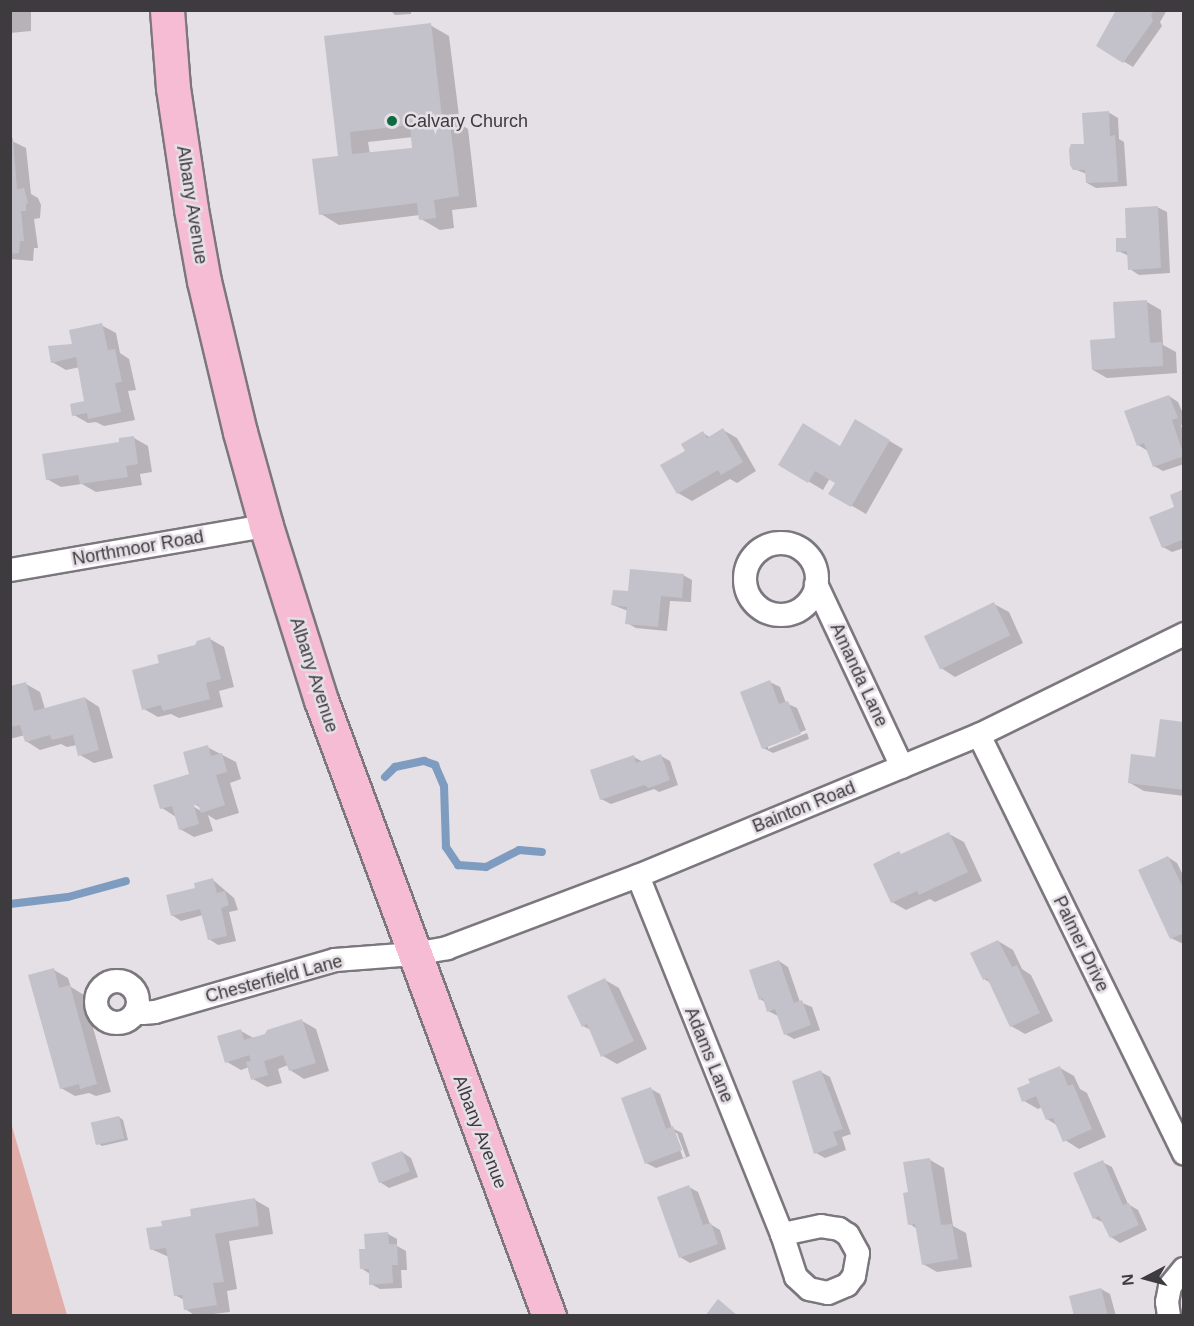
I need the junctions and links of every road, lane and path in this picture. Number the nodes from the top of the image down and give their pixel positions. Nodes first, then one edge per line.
1 (166, 10) edge
2 (266, 526) junction
3 (10, 570) edge
4 (816, 584) dead end
5 (1184, 634) edge
6 (978, 735) junction
7 (902, 766) junction
8 (638, 876) junction
9 (414, 954) junction
10 (136, 1011) dead end
11 (1184, 1154) edge
12 (782, 1234) dead end
13 (1184, 1269) edge
14 (549, 1316) edge
15 (1169, 1316) edge

1 - 2 highway, Albany Avenue
2 - 3 street, Northmoor Road
2 - 9 highway, Albany Avenue
4 - 7 street, Amanda Lane
5 - 6 street, Bainton Road
6 - 7 street, Bainton Road
6 - 11 street, Palmer Drive
7 - 8 street, Bainton Road
8 - 9 street, Bainton Road
8 - 12 street, Adams Lane
9 - 10 street, Chesterfield Lane
9 - 14 highway, Albany Avenue
13 - 15 street

